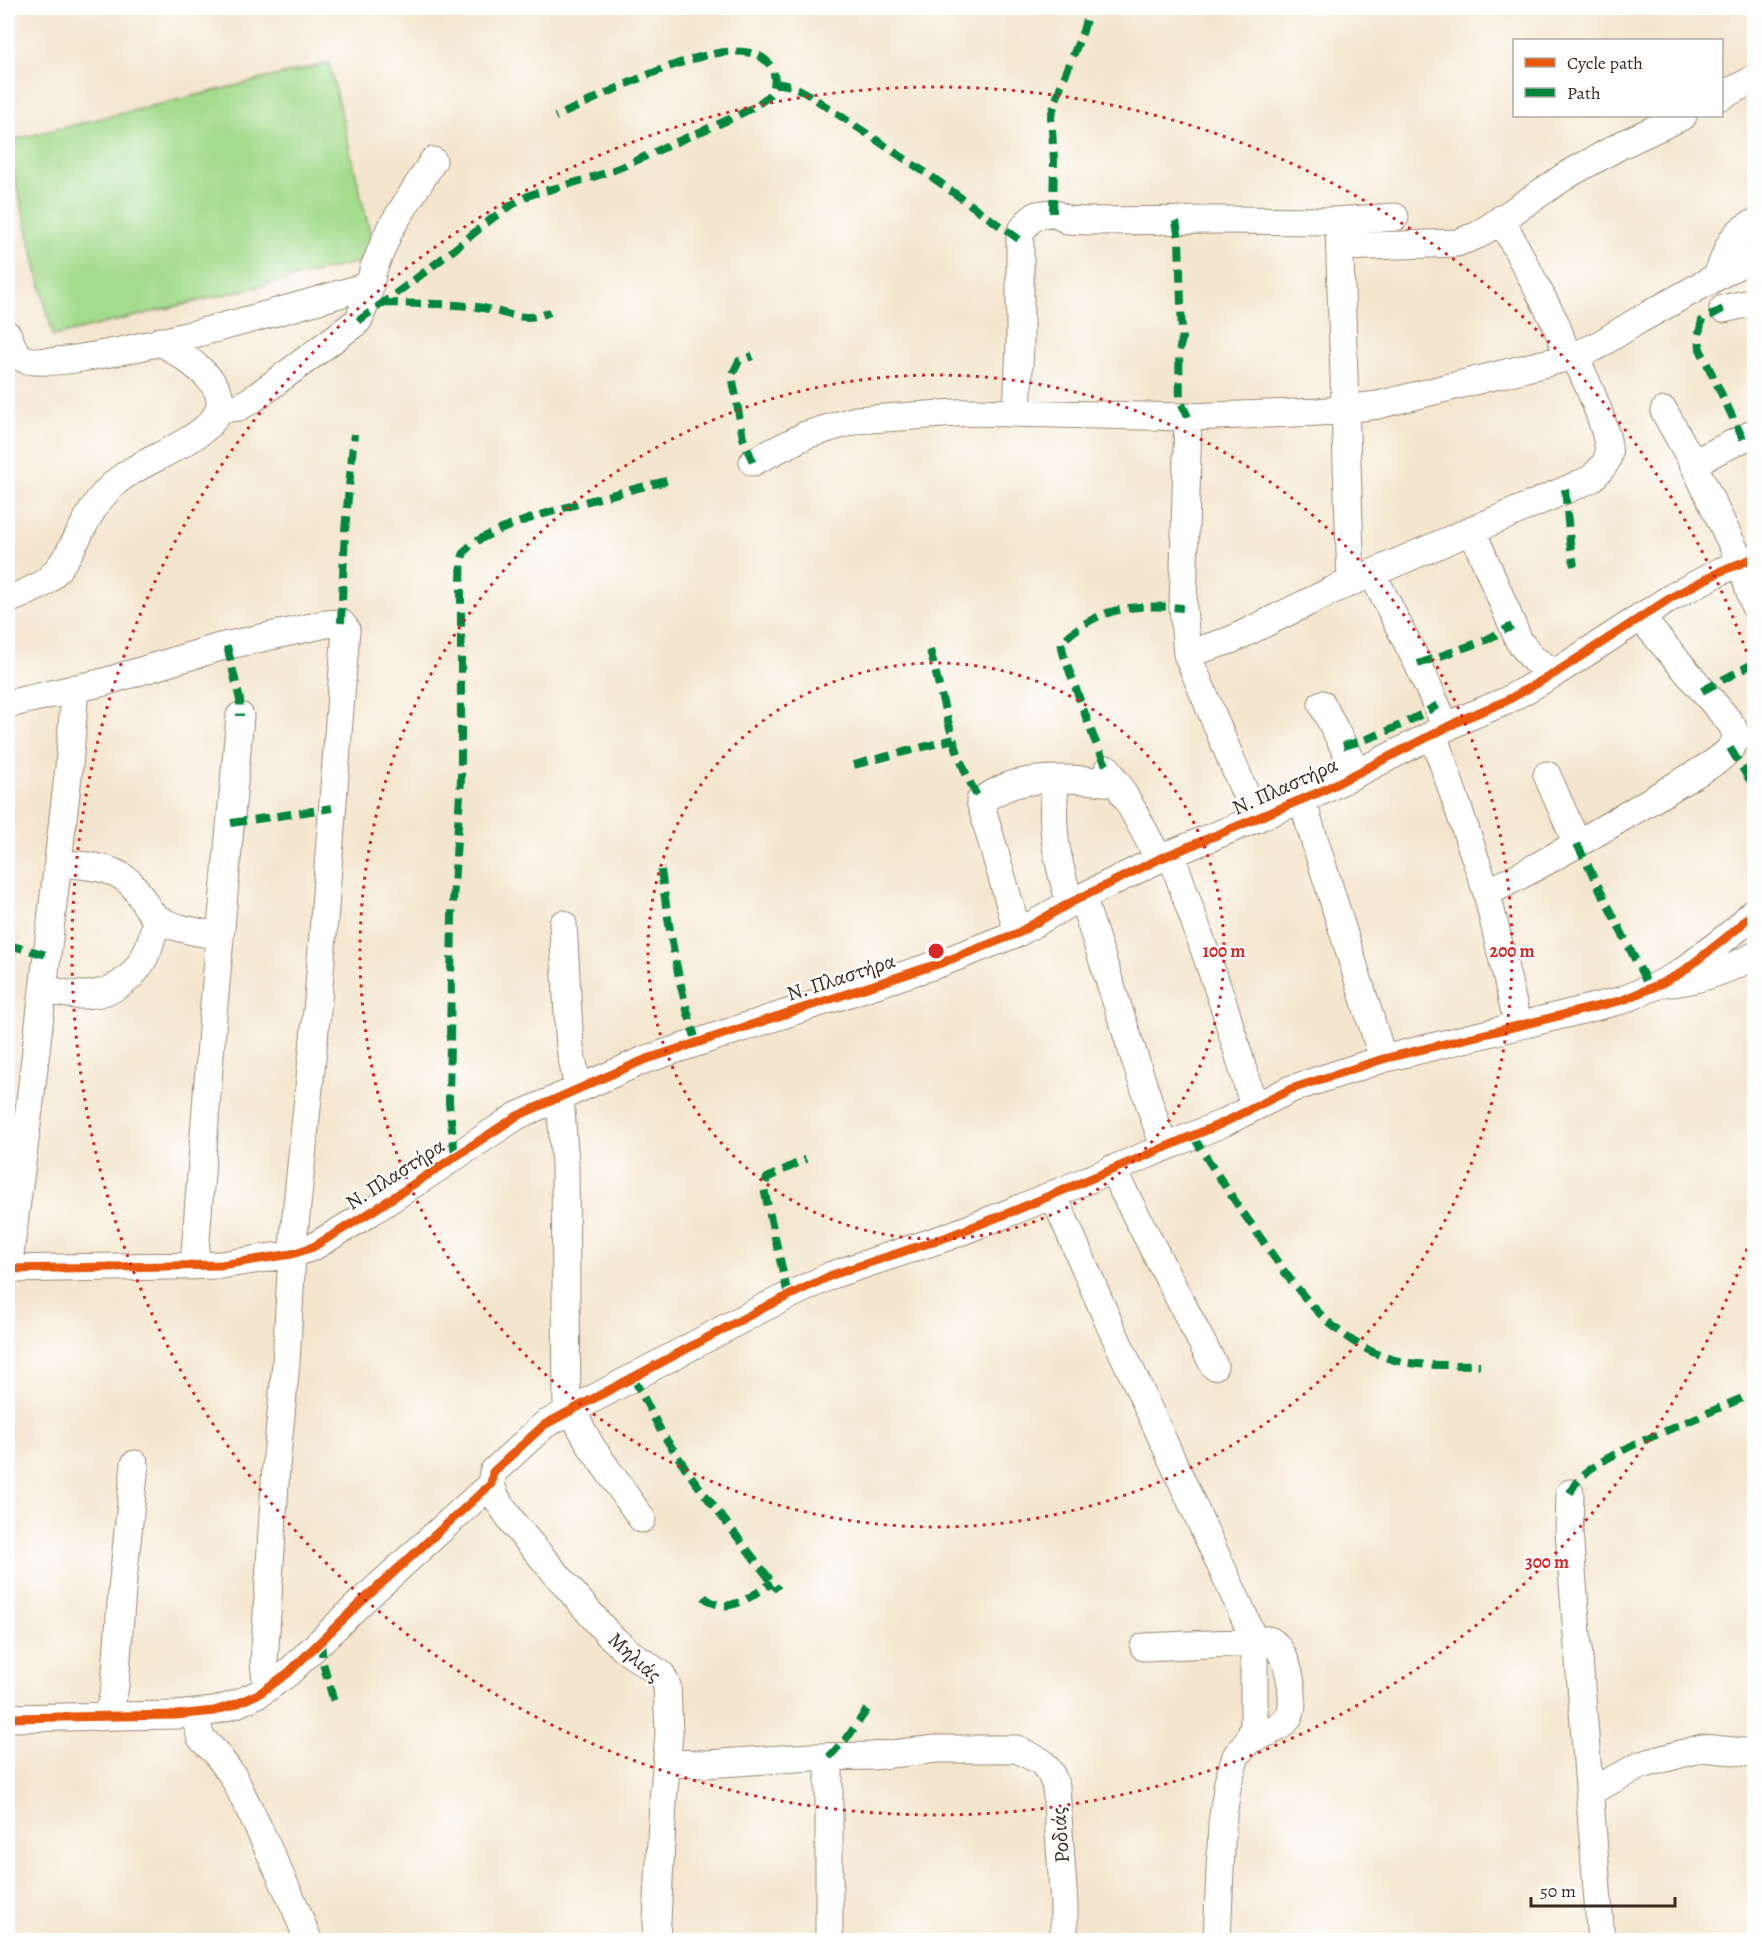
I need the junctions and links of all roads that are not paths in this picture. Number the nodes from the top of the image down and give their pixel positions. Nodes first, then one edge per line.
1 (1755, 79) edge
2 (1723, 95) edge
3 (1681, 117) edge
4 (433, 161) dead end
5 (1395, 216) dead end
6 (1501, 219) junction
7 (1755, 223) edge
8 (1338, 234) junction
9 (1742, 254) edge
10 (370, 285) junction
11 (1755, 302) edge
12 (1724, 309) dead end
13 (8, 335) edge
14 (160, 341) junction
15 (1571, 357) junction
16 (219, 410) junction
17 (1345, 410) junction
18 (1664, 411) dead end
19 (1017, 412) junction
20 (1188, 417) junction
21 (1755, 433) edge
22 (753, 462) dead end
23 (1693, 463) junction
24 (1472, 530) junction
25 (1748, 560) edge
26 (1362, 577) junction
27 (8, 600) edge
28 (1755, 605) edge
29 (1640, 617) junction
30 (1187, 654) junction
31 (1555, 673) junction
32 (75, 688) junction
33 (8, 704) edge
34 (1322, 704) dead end
35 (240, 716) dead end
36 (1440, 730) junction
37 (1358, 773) junction
38 (1547, 775) dead end
39 (1056, 780) junction
40 (1302, 800) junction
41 (1256, 819) junction
42 (1577, 844) junction
43 (1165, 857) junction
44 (58, 863) junction
45 (1487, 893) junction
46 (1076, 900) junction
47 (1755, 911) edge
48 (156, 918) junction
49 (563, 924) dead end
50 (1018, 933) junction
51 (220, 936) junction
52 (1755, 956) edge
53 (1660, 984) junction
54 (43, 989) junction
55 (1518, 1025) junction
56 (1383, 1059) junction
57 (569, 1093) junction
58 (1254, 1107) junction
59 (1164, 1148) junction
60 (1112, 1169) junction
61 (1053, 1194) junction
62 (292, 1254) junction
63 (194, 1266) junction
64 (8, 1269) edge
65 (1214, 1366) dead end
66 (569, 1411) junction
67 (135, 1464) dead end
68 (490, 1484) junction
69 (1570, 1493) dead end
70 (642, 1519) dead end
71 (1254, 1642) junction
72 (1144, 1647) dead end
73 (267, 1688) junction
74 (194, 1713) junction
75 (100, 1717) junction
76 (8, 1718) edge
77 (1249, 1740) junction
78 (1755, 1753) edge
79 (829, 1757) junction
80 (667, 1763) junction
81 (1589, 1792) junction
82 (308, 1941) edge
83 (656, 1941) edge
84 (829, 1941) edge
85 (1064, 1941) edge
86 (1217, 1941) edge
87 (1601, 1941) edge

1 - 2 street
3 - 6 street
4 - 10 street
5 - 8 street
6 - 8 street
6 - 15 street
7 - 9 street
8 - 17 street
8 - 19 street
9 - 15 street
10 - 14 street
10 - 16 street
11 - 12 street
13 - 14 street
14 - 16 street
15 - 17 street
15 - 24 street
16 - 27 street
17 - 20 street
17 - 26 street
18 - 23 street
19 - 20 street
19 - 22 street
20 - 30 street
21 - 23 street
23 - 25 street
24 - 26 street
24 - 31 street
25 - 28 street
25 - 29 street, Ν. Πλαστήρα
26 - 30 street
26 - 36 street
29 - 31 street, Ν. Πλαστήρα
29 - 42 street
30 - 41 street
31 - 36 street, Ν. Πλαστήρα
32 - 33 street
32 - 44 street
32 - 62 street
34 - 37 street
35 - 51 street
36 - 37 street, Ν. Πλαστήρα
36 - 45 street
37 - 40 street, Ν. Πλαστήρα
38 - 42 street
39 - 43 street
39 - 46 street
39 - 50 street
40 - 41 street, Ν. Πλαστήρα
40 - 56 street
41 - 43 street, Ν. Πλαστήρα
42 - 45 street
43 - 46 street, Ν. Πλαστήρα
43 - 58 street
44 - 48 street
44 - 54 street
45 - 55 street
46 - 50 street, Ν. Πλαστήρα
46 - 59 street
47 - 53 street
48 - 51 street
48 - 54 street
49 - 57 street
50 - 57 street, Ν. Πλαστήρα
51 - 63 street
52 - 53 street
53 - 55 street
54 - 64 street
55 - 56 street
56 - 58 street
57 - 62 street, Ν. Πλαστήρα
57 - 66 street
58 - 59 street
59 - 60 street
60 - 61 street
60 - 65 street
61 - 66 street
61 - 71 street
62 - 63 street, Ν. Πλαστήρα
62 - 73 street
63 - 64 street, Ν. Πλαστήρα
66 - 68 street
66 - 70 street
67 - 75 street
68 - 73 street
68 - 80 street, Μηλιάς
69 - 81 street
71 - 72 street
71 - 77 street
71 - 77 street
73 - 74 street
74 - 75 street
74 - 82 street
75 - 76 street
77 - 86 street
78 - 81 street
79 - 80 street
79 - 84 street
79 - 85 street, Ροδιάς
80 - 83 street, Μηλιάς
81 - 87 street

